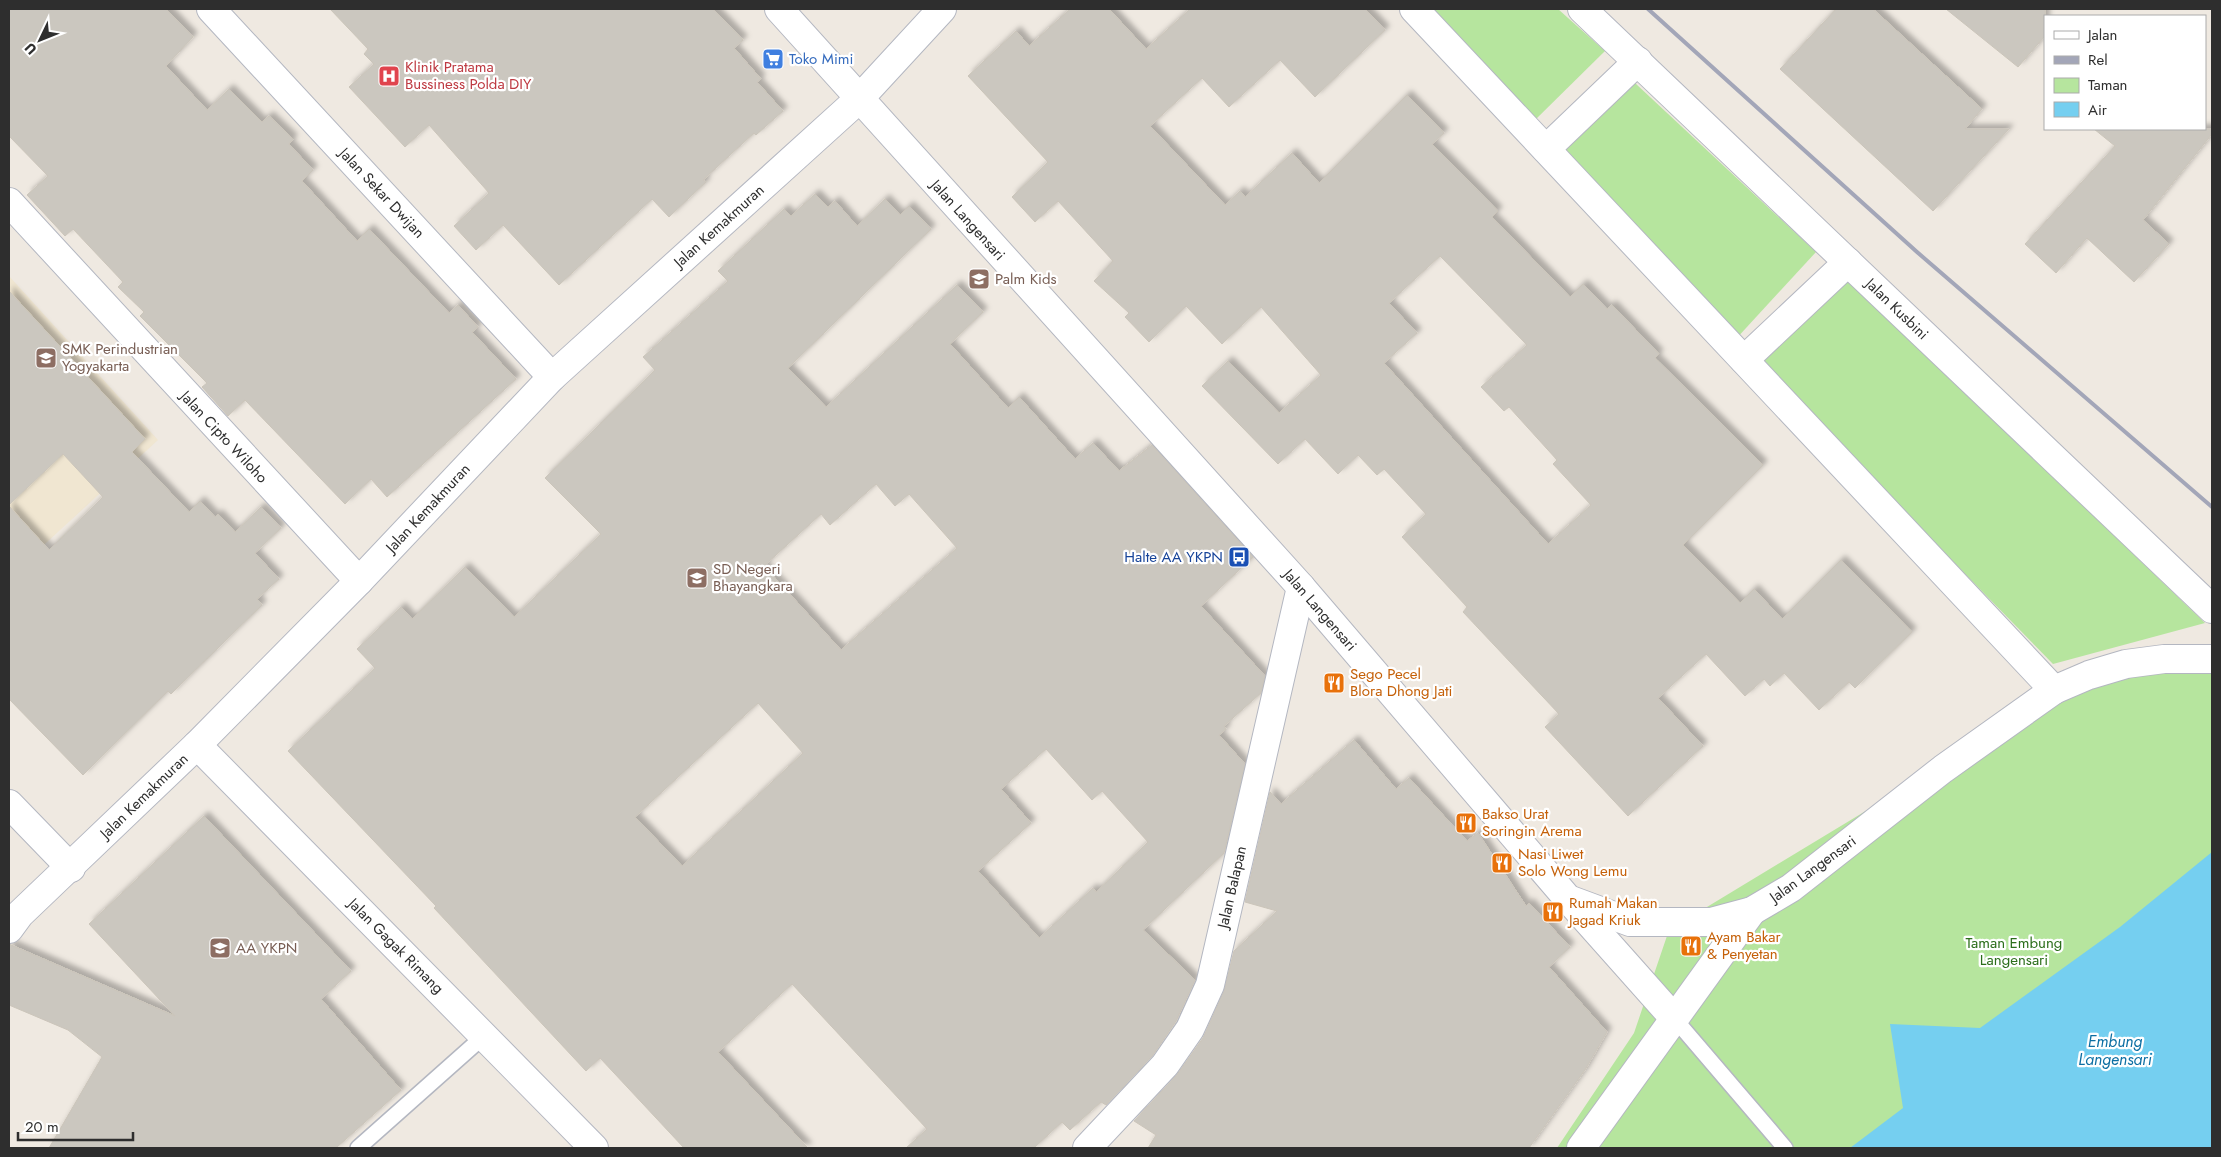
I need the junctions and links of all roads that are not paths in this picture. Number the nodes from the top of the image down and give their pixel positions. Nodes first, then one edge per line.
1 (211, 9) edge
2 (779, 9) edge
3 (942, 9) edge
4 (1414, 9) edge
5 (1582, 9) edge
6 (1638, 61) junction
7 (859, 99) junction
8 (1546, 149) junction
9 (9, 202) edge
10 (1848, 262) junction
11 (1744, 360) junction
12 (552, 377) junction
13 (359, 581) junction
14 (1300, 587) junction
15 (2212, 608) edge
16 (2212, 659) edge
17 (2054, 690) junction
18 (196, 745) junction
19 (9, 804) edge
20 (71, 868) junction
21 (1568, 899) junction
22 (1752, 911) junction
23 (9, 929) edge
24 (1673, 1017) junction
25 (484, 1036) junction
26 (358, 1148) edge
27 (594, 1148) edge
28 (1087, 1148) edge
29 (1581, 1148) edge
30 (1785, 1148) edge

1 - 12 street, Jalan Sekar Dwijan
2 - 7 street, Jalan Langensari
3 - 7 street, Jalan Kemakmuran
4 - 8 street
5 - 6 street, Jalan Kusbini
6 - 8 street
6 - 10 street, Jalan Kusbini
7 - 12 street, Jalan Kemakmuran
7 - 14 street, Jalan Langensari
8 - 11 street
9 - 13 street, Jalan Cipto Wiloho
10 - 11 street
10 - 15 street, Jalan Kusbini
11 - 17 street
12 - 13 street, Jalan Kemakmuran
13 - 18 street, Jalan Kemakmuran
14 - 21 street, Jalan Langensari
14 - 28 street, Jalan Balapan
16 - 17 street, Jalan Langensari
17 - 22 street, Jalan Langensari
18 - 20 street, Jalan Kemakmuran
18 - 25 street, Jalan Gagak Rimang
19 - 20 street
20 - 23 street, Jalan Kemakmuran
21 - 22 street, Jalan Langensari
21 - 24 street
22 - 24 street
24 - 29 street
24 - 30 lane
25 - 26 lane
25 - 27 street, Jalan Gagak Rimang

